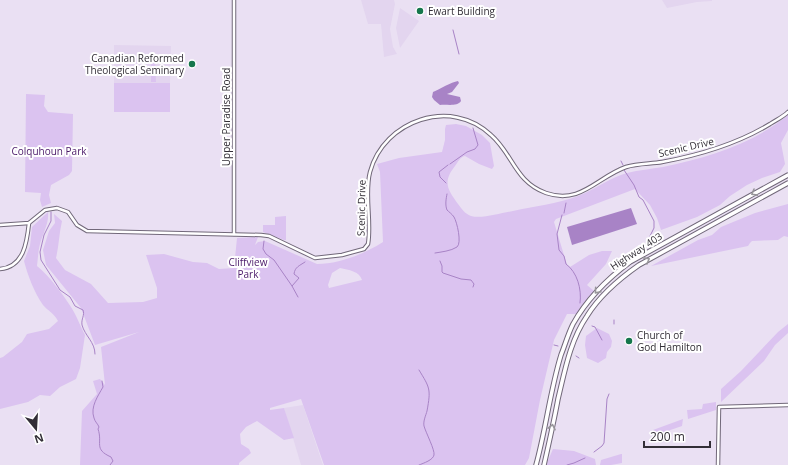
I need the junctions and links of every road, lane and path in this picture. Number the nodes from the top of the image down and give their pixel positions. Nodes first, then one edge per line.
1 (234, 0) edge
2 (788, 112) edge
3 (788, 175) edge
4 (788, 183) edge
5 (29, 223) junction
6 (0, 225) edge
7 (234, 234) junction
8 (0, 268) edge
9 (788, 405) edge
10 (536, 465) edge
11 (544, 465) edge
12 (718, 465) edge

1 - 7 street, Upper Paradise Road
2 - 7 street, Scenic Drive
3 -> 10 highway, Highway 403
11 -> 4 highway, Highway 403
5 - 6 street
5 - 7 street, Scenic Drive
5 - 8 street
9 - 12 street

